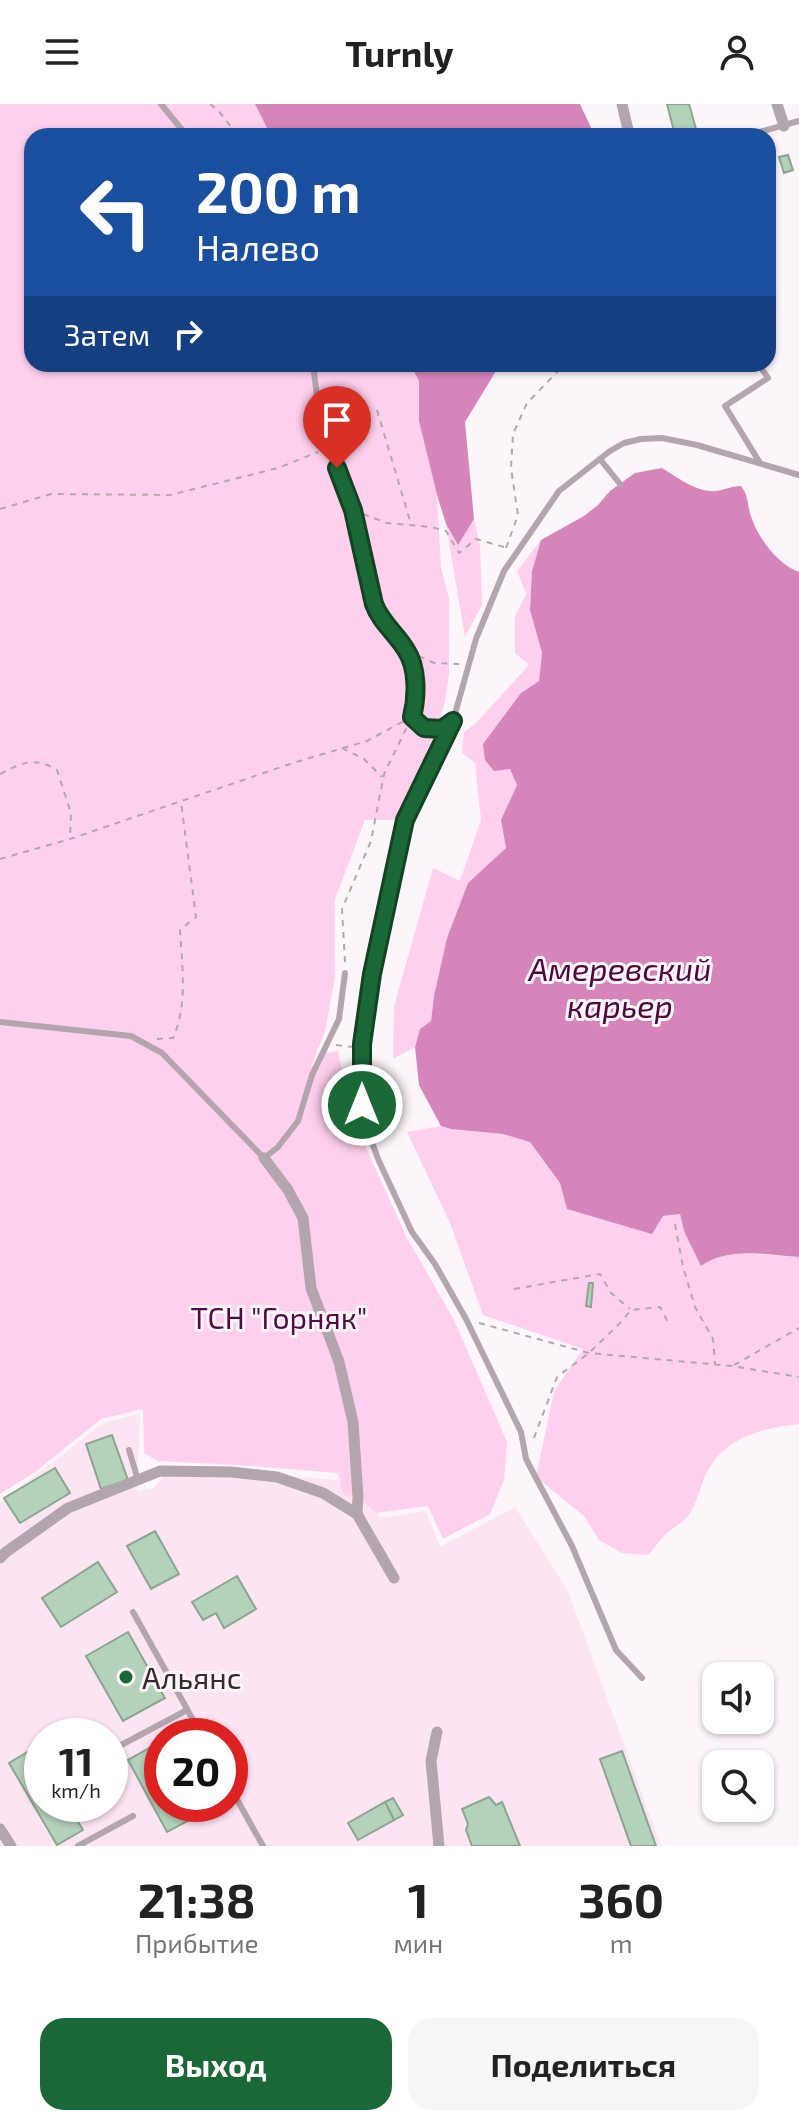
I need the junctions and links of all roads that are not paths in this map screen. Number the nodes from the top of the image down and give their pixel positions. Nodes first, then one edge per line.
1 (161, 104) edge
2 (622, 104) edge
3 (777, 104) edge
4 (799, 121) edge
5 (784, 126) junction
6 (180, 128) edge
7 (628, 128) edge
8 (776, 128) edge
9 (314, 372) edge
10 (764, 372) edge
11 (600, 459) junction
12 (760, 463) junction
13 (799, 475) edge
14 (620, 484) dead end
15 (453, 721) junction
16 (345, 973) road end
17 (0, 1022) edge
18 (264, 1158) junction
19 (129, 1450) dead end
20 (138, 1480) junction
21 (357, 1514) junction
22 (2, 1555) edge
23 (394, 1578) dead end
24 (133, 1612) dead end
25 (642, 1678) dead end
26 (187, 1710) junction
27 (192, 1718) edge
28 (437, 1732) dead end
29 (128, 1741) edge
30 (133, 1816) dead end
31 (248, 1819) edge
32 (0, 1829) edge
33 (11, 1846) edge
34 (78, 1846) edge
35 (263, 1846) edge
36 (439, 1846) edge

1 - 6 lane
2 - 7 street
3 - 5 street
4 - 5 lane
5 - 8 lane
9 - 15 lane
10 - 12 lane
11 - 12 lane
11 - 14 lane
11 - 15 lane
12 - 13 lane
15 - 25 lane
16 - 18 lane
17 - 18 lane
18 - 21 street
19 - 20 lane
20 - 21 street
20 - 22 street
21 - 23 street
24 - 26 lane
26 - 27 lane
26 - 29 lane
28 - 36 street
30 - 34 lane
31 - 35 lane
32 - 33 street

